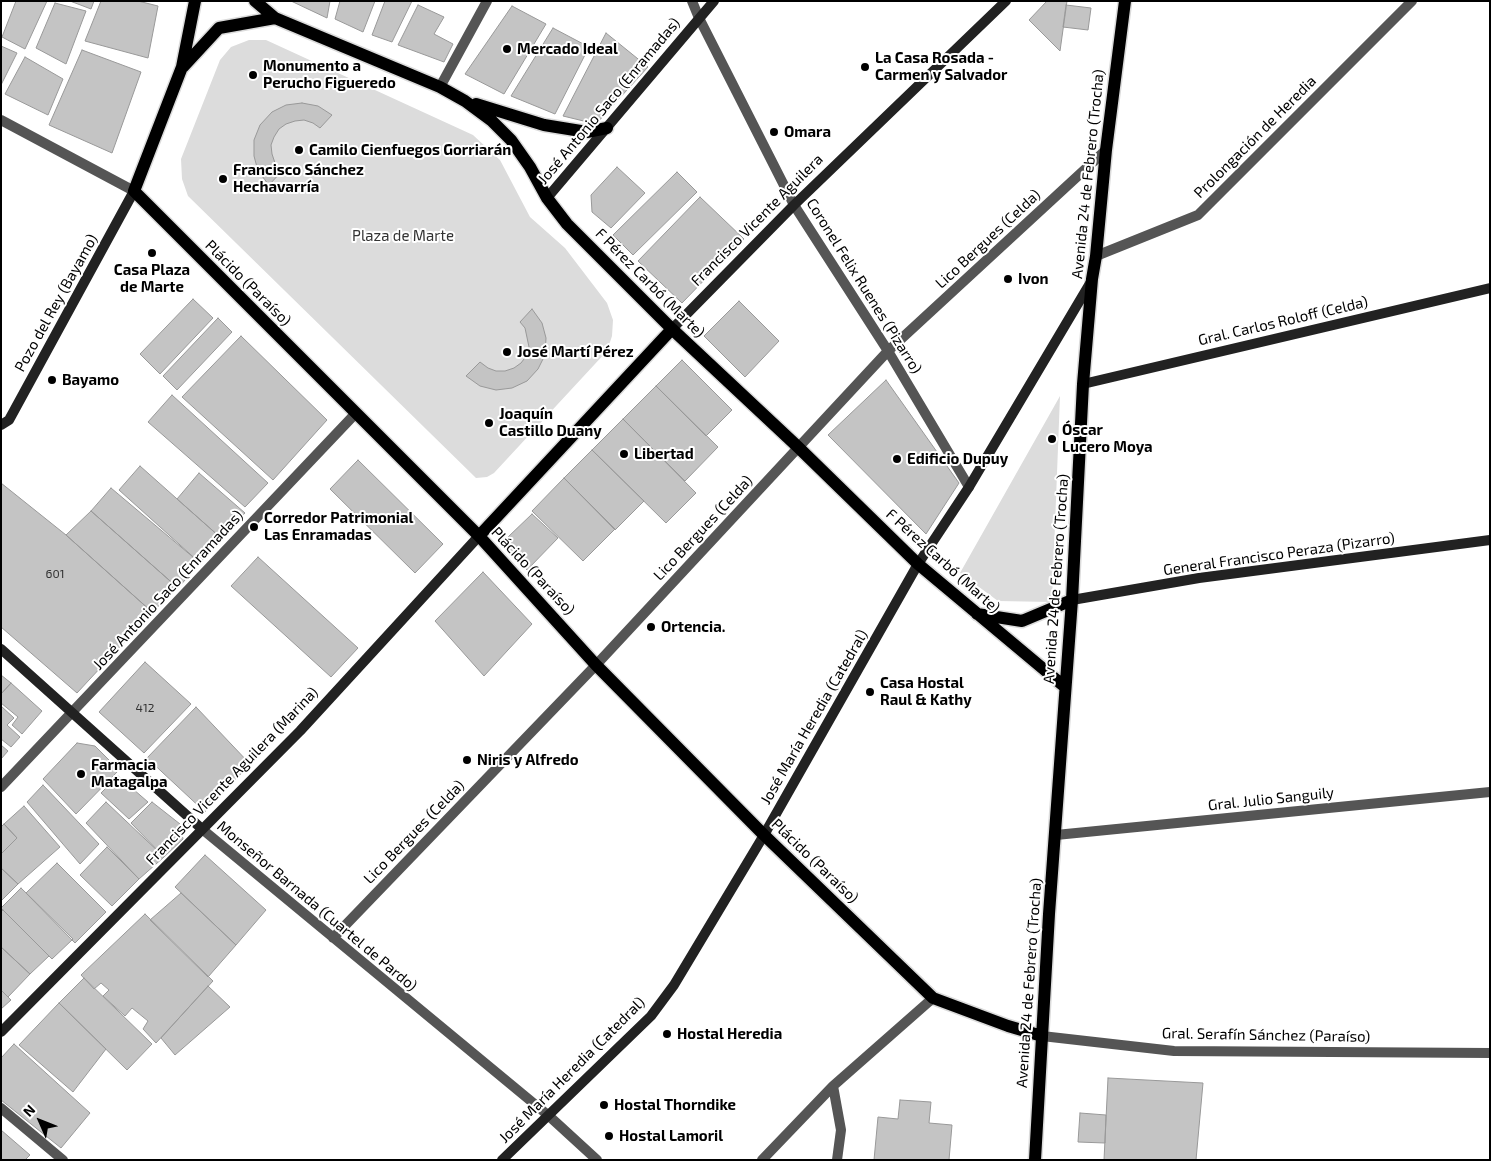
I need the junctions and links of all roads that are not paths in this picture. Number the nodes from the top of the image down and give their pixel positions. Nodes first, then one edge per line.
1 (195, 1) edge
2 (255, 1) edge
3 (487, 1) edge
4 (692, 1) edge
5 (714, 1) edge
6 (1006, 1) edge
7 (1125, 1) edge
8 (1412, 1) edge
9 (275, 18) junction
10 (699, 18) junction
11 (182, 67) junction
12 (440, 87) junction
13 (465, 101) junction
14 (1, 120) edge
15 (607, 128) junction
16 (1106, 150) junction
17 (134, 191) junction
18 (547, 198) junction
19 (794, 205) junction
20 (1096, 256) junction
21 (1092, 279) junction
22 (1490, 288) edge
23 (672, 329) junction
24 (888, 351) junction
25 (1083, 384) junction
26 (356, 413) junction
27 (1, 425) edge
28 (798, 446) junction
29 (969, 487) junction
30 (479, 536) junction
31 (1490, 540) edge
32 (918, 564) junction
33 (1072, 600) junction
34 (977, 614) junction
35 (1, 649) edge
36 (596, 665) junction
37 (1065, 687) junction
38 (72, 714) junction
39 (1, 787) edge
40 (1490, 792) edge
41 (202, 829) junction
42 (764, 835) junction
43 (1056, 835) junction
44 (333, 938) junction
45 (933, 998) junction
46 (1, 1032) edge
47 (1042, 1036) junction
48 (1490, 1053) edge
49 (833, 1086) junction
50 (1, 1108) edge
51 (549, 1116) junction
52 (63, 1160) edge
53 (502, 1160) edge
54 (597, 1160) edge
55 (762, 1160) edge
56 (837, 1160) edge
57 (1035, 1160) edge

1 - 11 main road
2 - 9 main road, F Pérez Carbó (Marte)
3 - 12 street
4 - 10 street, Coronel Felix Ruenes (Pizarro)
5 - 10 street, José Antonio Saco (Enramadas)
6 - 19 street, Francisco Vicente Aguilera
7 - 16 main road, Avenida 24 de Febrero (Trocha)
8 - 20 street, Prolongación de Heredia
9 - 11 main road
9 - 12 main road, F Pérez Carbó (Marte)
10 - 15 street, José Antonio Saco (Enramadas)
10 - 19 street, Coronel Felix Ruenes (Pizarro)
11 - 17 main road
12 - 13 main road, F Pérez Carbó (Marte)
13 - 15 main road
13 - 18 main road, F Pérez Carbó (Marte)
14 - 17 street, Plácido (Paraíso)
15 - 18 street, José Antonio Saco (Enramadas)
16 - 20 main road, Avenida 24 de Febrero (Trocha)
16 - 24 street, Lico Bergues (Celda)
17 - 26 main road, Plácido (Paraíso)
17 - 27 street, Pozo del Rey (Bayamo)
18 - 23 main road, F Pérez Carbó (Marte)
19 - 23 street, Francisco Vicente Aguilera
19 - 24 street, Coronel Felix Ruenes (Pizarro)
20 - 21 main road, Avenida 24 de Febrero (Trocha)
21 - 25 main road, Avenida 24 de Febrero (Trocha)
21 - 29 street, José María Heredia (Catedral)
22 - 25 street, Gral. Carlos Roloff (Celda)
23 - 28 main road, F Pérez Carbó (Marte)
23 - 30 main road, Francisco Vicente Aguilera
24 - 28 street, Lico Bergues (Celda)
24 - 29 street, Coronel Felix Ruenes (Pizarro)
25 - 33 main road, Avenida 24 de Febrero (Trocha)
26 - 30 main road, Plácido (Paraíso)
26 - 38 street, José Antonio Saco (Enramadas)
28 - 32 main road, F Pérez Carbó (Marte)
28 - 36 street, Lico Bergues (Celda)
29 - 32 street, José María Heredia (Catedral)
30 - 36 main road, Plácido (Paraíso)
30 - 41 street, Francisco Vicente Aguilera (Marina)
31 - 33 street, General Francisco Peraza (Pizarro)
32 - 34 main road, F Pérez Carbó (Marte)
32 - 42 street, José María Heredia (Catedral)
33 - 34 main road
33 - 37 main road, Avenida 24 de Febrero (Trocha)
34 - 37 main road, F Pérez Carbó (Marte)
35 - 38 street, Monseñor Barnada (Cuartel de Pardo)
36 - 42 main road, Plácido (Paraíso)
36 - 44 street, Lico Bergues (Celda)
37 - 43 main road, Avenida 24 de Febrero (Trocha)
38 - 39 street, José Antonio Saco (Enramadas)
38 - 41 street, Monseñor Barnada (Cuartel de Pardo)
40 - 43 street, Gral. Julio Sanguily
41 - 44 street, Monseñor Barnada (Cuartel de Pardo)
41 - 46 street, Francisco Vicente Aguilera (Marina)
42 - 45 main road, Plácido (Paraíso)
42 - 51 street, José María Heredia (Catedral)
43 - 47 main road, Avenida 24 de Febrero (Trocha)
44 - 51 street, Monseñor Barnada (Cuartel de Pardo)
45 - 47 main road, Plácido (Paraíso)
45 - 49 street
47 - 48 street, Gral. Serafín Sánchez (Paraíso)
47 - 57 main road, Avenida 24 de Febrero (Trocha)
49 - 55 street
49 - 56 street
50 - 52 street
51 - 53 street, José María Heredia (Catedral)
51 - 54 street, Monseñor Barnada (Cuartel de Pardo)

